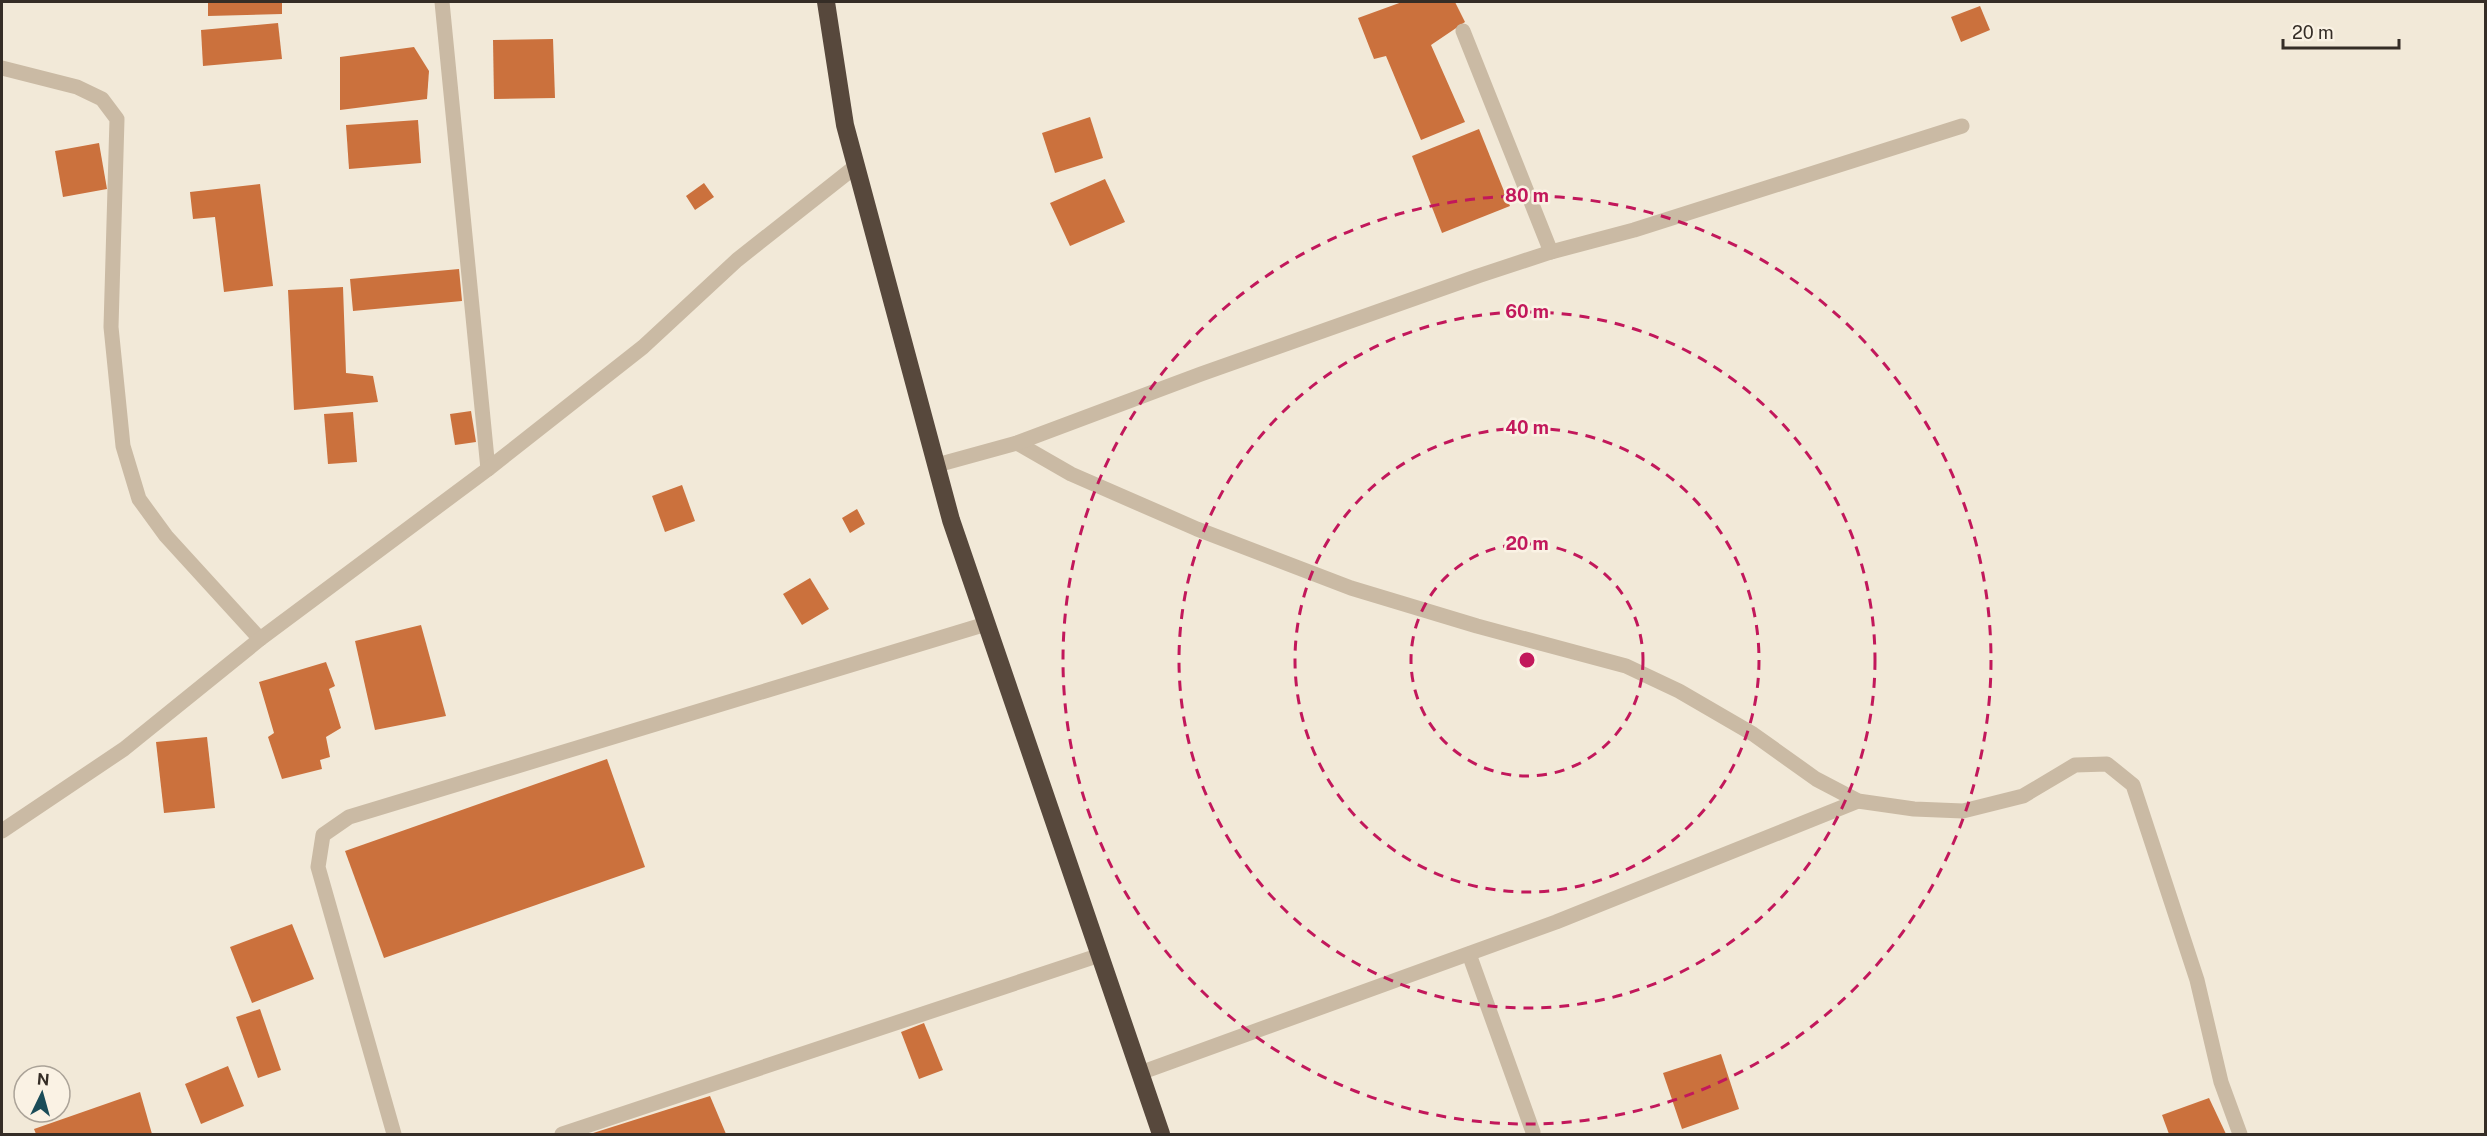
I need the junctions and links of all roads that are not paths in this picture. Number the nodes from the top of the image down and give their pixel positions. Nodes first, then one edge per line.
1 (442, 2) edge
2 (826, 2) edge
3 (1463, 31) dead end
4 (2, 68) edge
5 (1962, 126) dead end
6 (856, 166) junction
7 (1551, 252) junction
8 (1017, 443) junction
9 (937, 465) junction
10 (488, 469) junction
11 (986, 624) junction
12 (260, 639) junction
13 (1858, 801) junction
14 (2, 831) edge
15 (1469, 954) junction
16 (1100, 955) junction
17 (1140, 1073) junction
18 (1533, 1132) dead end
19 (394, 1134) edge
20 (562, 1134) edge
21 (1161, 1134) edge
22 (2240, 1134) edge

1 - 10 street
2 - 6 highway
3 - 7 street
4 - 12 street
5 - 7 street
6 - 9 highway
6 - 10 street
7 - 8 street
8 - 9 street
8 - 13 street
9 - 11 highway
10 - 12 street
11 - 16 highway
11 - 19 street
12 - 14 street
13 - 15 street
13 - 22 street
15 - 17 street
15 - 18 street
16 - 17 highway
16 - 20 street
17 - 21 highway

